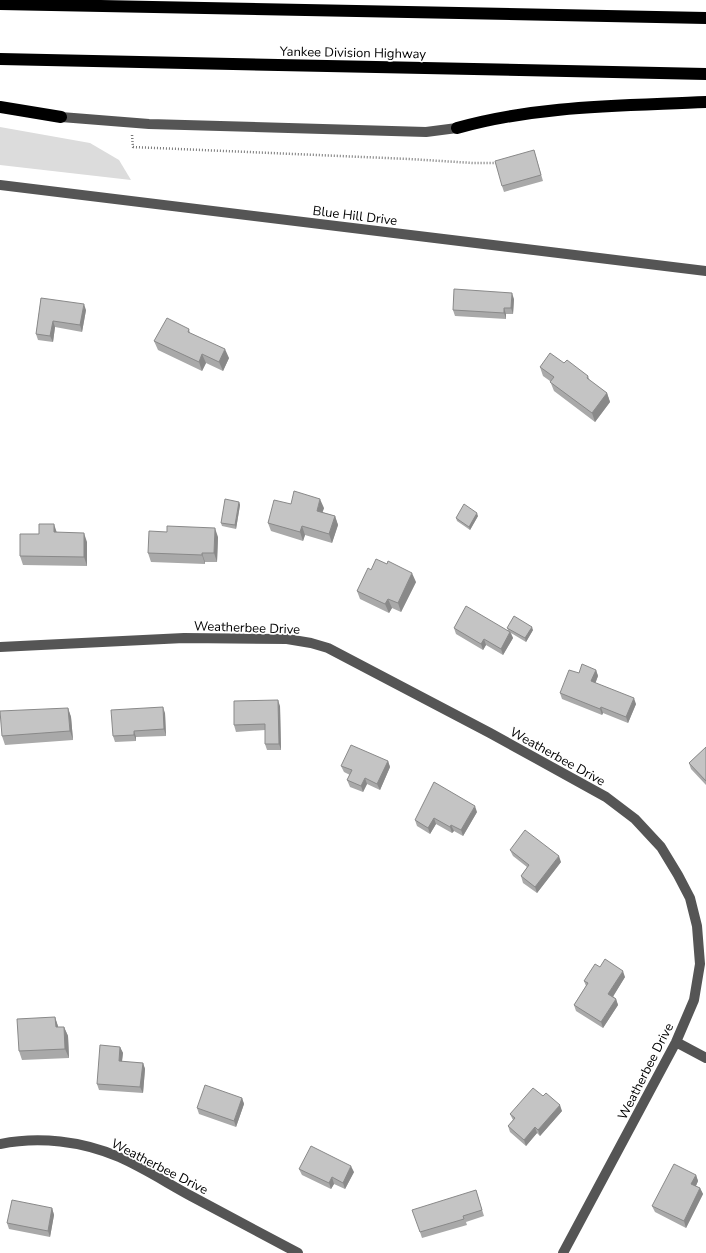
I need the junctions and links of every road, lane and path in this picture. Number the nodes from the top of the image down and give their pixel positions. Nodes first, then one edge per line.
1 (0, 4) edge
2 (706, 18) edge
3 (0, 58) edge
4 (706, 74) edge
5 (706, 102) edge
6 (0, 107) edge
7 (61, 117) joint
8 (131, 123) junction
9 (457, 128) joint
10 (500, 163) edge
11 (0, 185) edge
12 (706, 271) edge
13 (0, 647) edge
14 (676, 1042) junction
15 (706, 1058) edge
16 (0, 1144) edge
17 (298, 1253) edge
18 (563, 1253) edge

1 - 2 highway
3 - 4 highway, Yankee Division Highway
5 - 9 highway
6 - 7 highway
7 - 8 street
8 - 9 street
8 - 10 path
11 - 12 street, Blue Hill Drive
13 - 14 street, Weatherbee Drive
14 - 15 street
14 - 18 street, Weatherbee Drive
16 - 17 street, Weatherbee Drive

